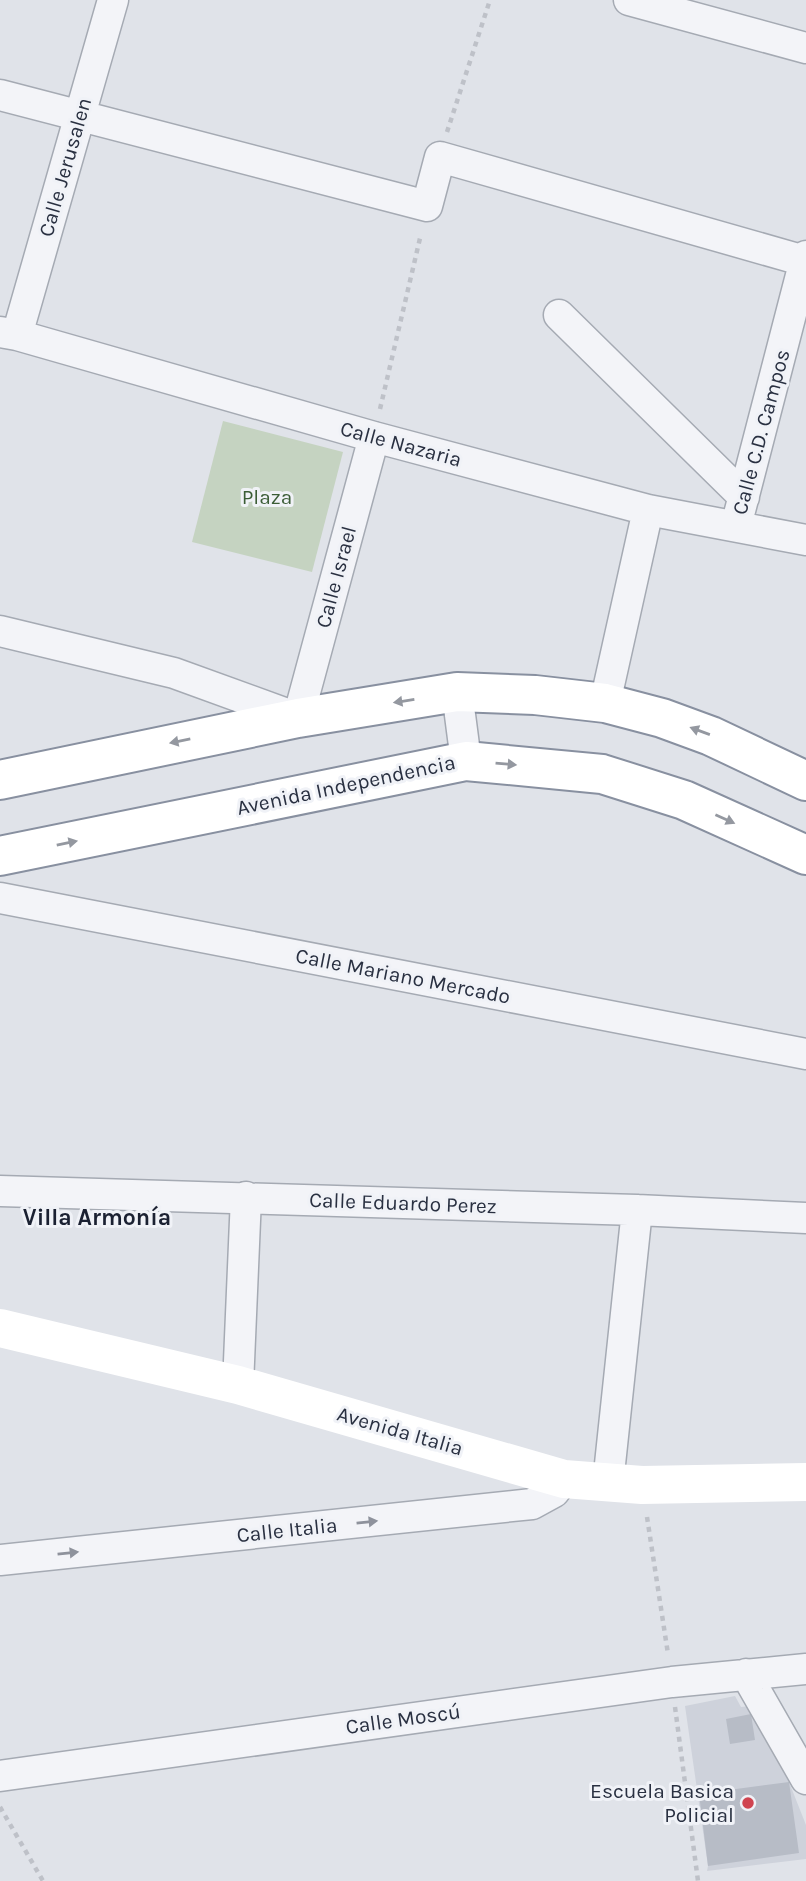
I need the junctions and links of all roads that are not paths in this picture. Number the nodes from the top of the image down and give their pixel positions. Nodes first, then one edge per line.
1 (113, 0) edge
2 (629, 0) edge
3 (806, 48) edge
4 (0, 95) edge
5 (80, 115) junction
6 (805, 259) edge
7 (559, 315) dead end
8 (9, 333) edge
9 (374, 438) junction
10 (744, 497) junction
11 (648, 510) junction
12 (736, 526) junction
13 (806, 540) edge
14 (0, 631) edge
15 (457, 692) junction
16 (606, 703) junction
17 (298, 718) junction
18 (466, 761) junction
19 (0, 780) edge
20 (806, 781) edge
21 (806, 855) edge
22 (0, 856) edge
23 (0, 898) edge
24 (806, 1054) edge
25 (0, 1191) edge
26 (246, 1198) junction
27 (637, 1210) junction
28 (806, 1218) edge
29 (0, 1328) edge
30 (238, 1385) junction
31 (564, 1479) junction
32 (806, 1482) edge
33 (625, 1484) junction
34 (0, 1560) edge
35 (806, 1669) edge
36 (746, 1674) junction
37 (0, 1776) edge
38 (806, 1779) edge

1 - 5 street, Calle Jerusalen
2 - 3 street
4 - 5 street
5 - 6 street
5 - 8 street, Calle Jerusalen
6 - 10 street, Calle C.D. Campos
7 - 10 street
8 - 9 street, Calle Nazaria
9 - 11 street, Calle Nazaria
9 - 17 street, Calle Israel
10 - 12 street, Calle C.D. Campos
11 - 12 street, Calle Nazaria
11 - 16 street
12 - 13 street, Calle Nazaria
14 - 17 street
15 - 16 main road
15 -> 17 main road
15 - 18 street
20 -> 16 main road
17 -> 19 main road
18 -> 21 main road, Avenida Independencia
22 -> 18 main road, Avenida Independencia
23 - 24 street, Calle Mariano Mercado
25 - 26 street, Calle Eduardo Perez
26 - 27 street, Calle Eduardo Perez
26 - 30 street
27 - 28 street, Calle Eduardo Perez
27 - 33 street
29 - 30 main road, Avenida Italia
30 - 31 main road, Avenida Italia
31 - 33 main road, Avenida Italia
34 -> 31 street, Calle Italia
32 - 33 main road, Avenida Italia
35 - 36 street, Calle Moscú
36 - 37 street, Calle Moscú
36 - 38 street

